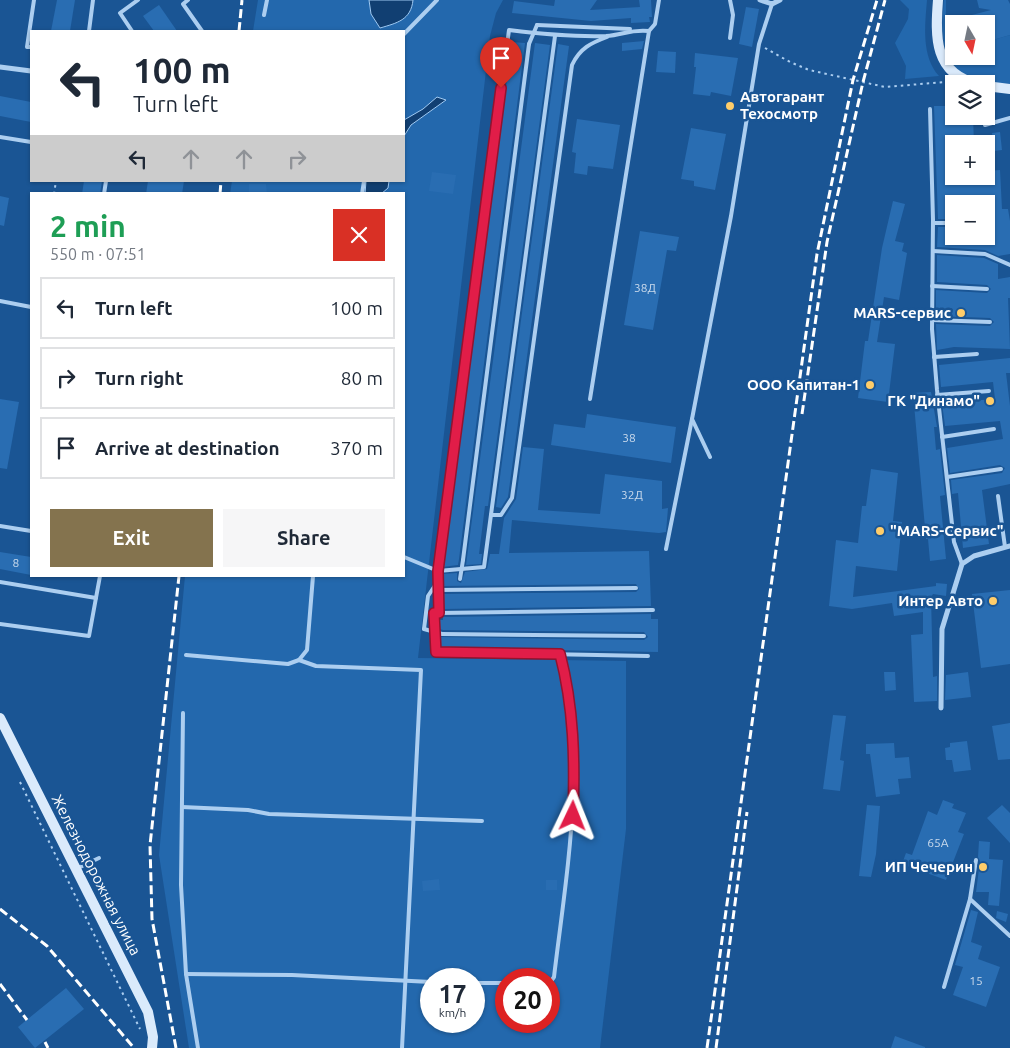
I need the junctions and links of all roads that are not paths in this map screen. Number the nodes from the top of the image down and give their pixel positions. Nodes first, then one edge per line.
1 (34, 0) edge
2 (93, 0) edge
3 (138, 0) edge
4 (188, 0) edge
5 (267, 0) edge
6 (438, 0) edge
7 (659, 0) edge
8 (730, 0) edge
9 (760, 0) edge
10 (780, 0) edge
11 (938, 0) edge
12 (181, 2) edge
13 (772, 4) junction
14 (264, 15) dead end
15 (634, 29) junction
16 (89, 30) edge
17 (131, 30) edge
18 (201, 30) edge
19 (649, 31) junction
20 (405, 33) edge
21 (555, 36) junction
22 (609, 36) junction
23 (730, 38) dead end
24 (30, 47) edge
25 (0, 67) edge
26 (30, 71) edge
27 (955, 75) edge
28 (995, 87) edge
29 (1010, 89) edge
30 (930, 109) dead end
31 (1010, 118) edge
32 (995, 122) edge
33 (0, 137) edge
34 (30, 142) edge
35 (945, 222) edge
36 (933, 223) junction
37 (933, 250) junction
38 (1010, 265) edge
39 (932, 286) junction
40 (987, 289) dead end
41 (0, 301) edge
42 (30, 307) edge
43 (932, 320) junction
44 (990, 322) dead end
45 (977, 354) dead end
46 (934, 356) junction
47 (989, 391) dead end
48 (937, 396) junction
49 (590, 399) dead end
50 (692, 419) junction
51 (994, 430) dead end
52 (942, 437) junction
53 (710, 457) dead end
54 (1001, 468) dead end
55 (947, 477) junction
56 (998, 496) dead end
57 (491, 515) junction
58 (0, 526) edge
59 (30, 531) edge
60 (1007, 546) edge
61 (666, 549) dead end
62 (405, 557) edge
63 (962, 564) junction
64 (438, 571) junction
65 (100, 577) edge
66 (313, 577) edge
67 (438, 581) junction
68 (0, 582) edge
69 (636, 588) dead end
70 (460, 589) junction
71 (439, 590) junction
72 (96, 598) junction
73 (653, 610) dead end
74 (439, 613) junction
75 (0, 624) edge
76 (644, 636) dead end
77 (560, 654) junction
78 (186, 655) dead end
79 (648, 656) dead end
80 (299, 660) junction
81 (941, 708) dead end
82 (183, 713) dead end
83 (0, 718) edge
84 (182, 807) junction
85 (414, 821) junction
86 (482, 821) dead end
87 (99, 858) dead end
88 (976, 860) dead end
89 (76, 869) junction
90 (970, 899) junction
91 (1010, 936) edge
92 (555, 968) edge
93 (186, 974) junction
94 (405, 982) junction
95 (420, 982) edge
96 (944, 987) dead end
97 (152, 1048) edge
98 (198, 1048) edge
99 (402, 1048) edge

1 - 24 lane
2 - 16 lane
3 - 17 lane
4 - 12 lane
5 - 14 lane
6 - 20 lane
7 - 19 lane
8 - 23 lane
9 - 13 street
10 - 13 street
11 - 27 street
12 - 18 lane
13 - 50 lane
15 - 19 lane
15 - 22 lane
15 - 70 lane, bridge
19 - 49 lane
21 - 22 lane
21 - 57 lane
21 - 64 lane
22 - 57 lane
25 - 26 street
28 - 29 street
30 - 36 lane
31 - 32 lane
33 - 34 lane
35 - 36 lane
36 - 37 lane
37 - 38 lane
37 - 39 lane
39 - 40 lane
39 - 43 lane
41 - 42 lane
43 - 44 lane
43 - 46 lane
45 - 46 lane
46 - 48 lane
47 - 48 lane
48 - 52 lane
50 - 53 lane
50 - 61 lane
51 - 52 lane
52 - 55 lane
54 - 55 lane
55 - 63 lane
56 - 60 lane
57 - 64 lane
58 - 59 lane
60 - 63 street
62 - 64 lane
63 - 81 street
64 - 67 lane
65 - 72 lane
66 - 80 lane
67 - 71 lane
67 - 76 lane, bridge
68 - 72 lane
69 - 70 lane
70 - 71 lane
71 - 74 lane
72 - 75 lane
73 - 74 lane
74 - 77 lane
77 - 79 lane
77 - 92 lane
78 - 80 lane
80 - 85 lane
82 - 84 lane
83 - 89 street, Железнодорожная улица
84 - 85 lane
84 - 93 lane
85 - 86 lane
85 - 94 lane
87 - 89 lane
88 - 90 lane
89 - 97 street, Железнодорожная улица
90 - 91 lane
90 - 96 lane
93 - 94 lane
93 - 98 lane
94 - 95 lane
94 - 99 lane

